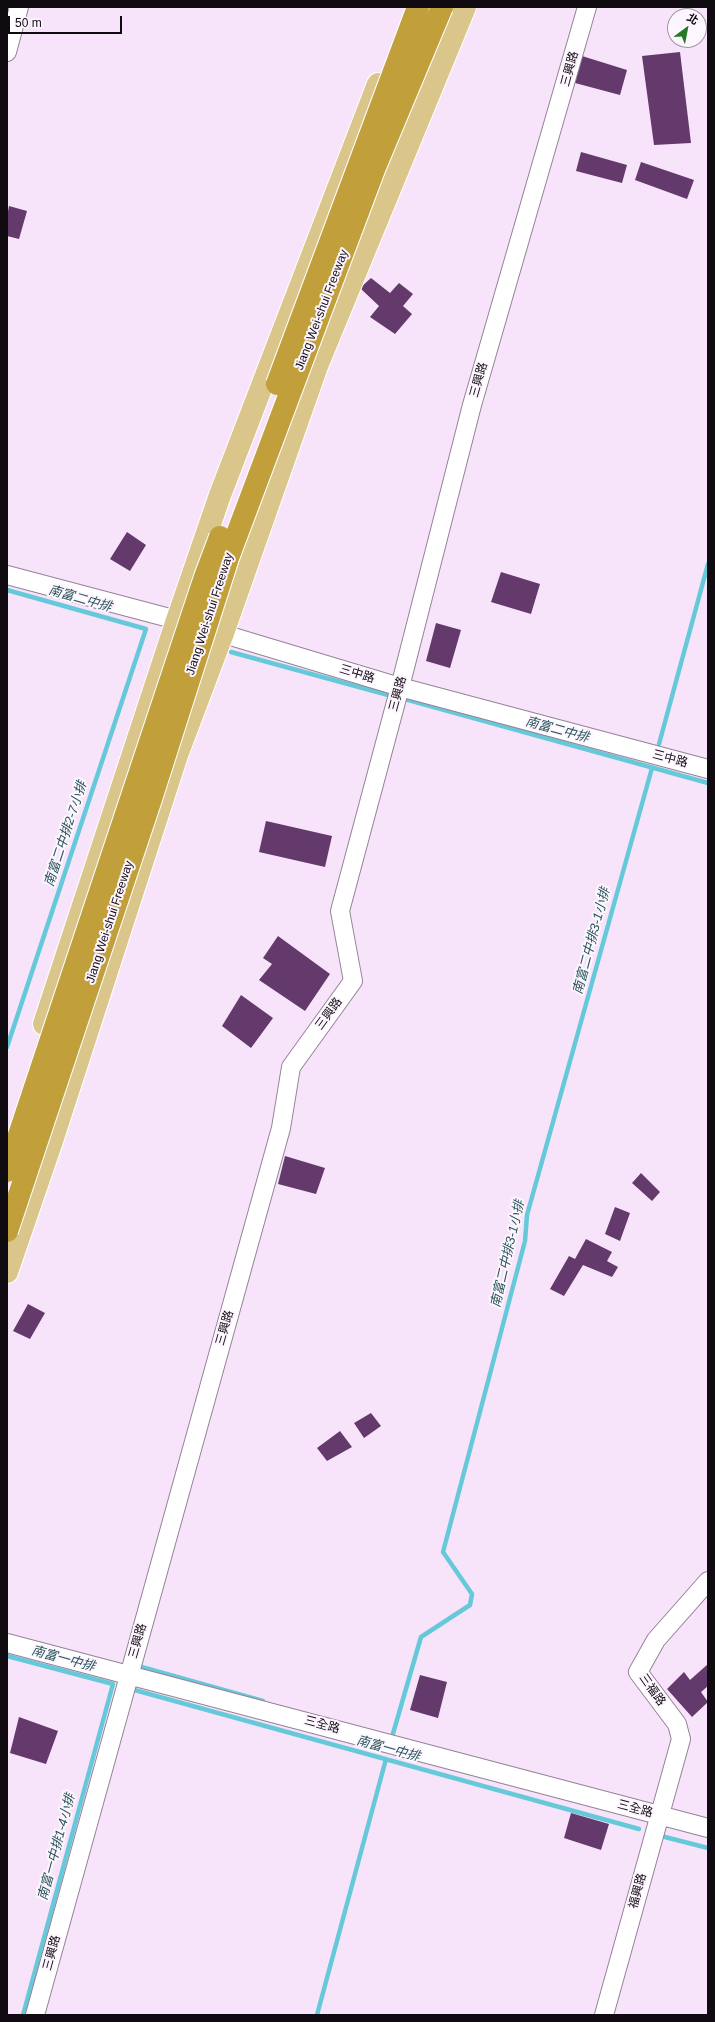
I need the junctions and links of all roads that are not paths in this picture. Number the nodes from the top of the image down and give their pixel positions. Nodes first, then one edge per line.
1 (19, 7) edge
2 (408, 7) edge
3 (418, 7) edge
4 (442, 7) edge
5 (465, 7) edge
6 (587, 7) edge
7 (7, 52) edge
8 (7, 575) edge
9 (177, 620) junction
10 (223, 634) junction
11 (400, 687) junction
12 (708, 769) edge
13 (7, 1140) edge
14 (7, 1171) edge
15 (7, 1231) edge
16 (7, 1272) edge
17 (708, 1581) edge
18 (7, 1643) edge
19 (129, 1674) junction
20 (659, 1815) junction
21 (708, 1828) edge
22 (35, 2015) edge
23 (604, 2015) edge

1 - 7 street
2 - 9 main road
3 - 14 highway, Jiang Wei-shui Freeway, bridge
4 - 15 highway, Jiang Wei-shui Freeway, bridge
5 - 10 main road
6 - 11 street, 三興路
8 - 9 street, 三中路
9 - 10 street, 三中路
9 - 13 main road
10 - 11 street, 三中路
10 - 16 main road
11 - 12 street, 三中路
11 - 19 street, 三興路
17 - 20 street, 三福路
18 - 19 street, 三全路
19 - 20 street, 三全路
19 - 22 street, 三興路
20 - 21 street
20 - 23 street, 福興路

